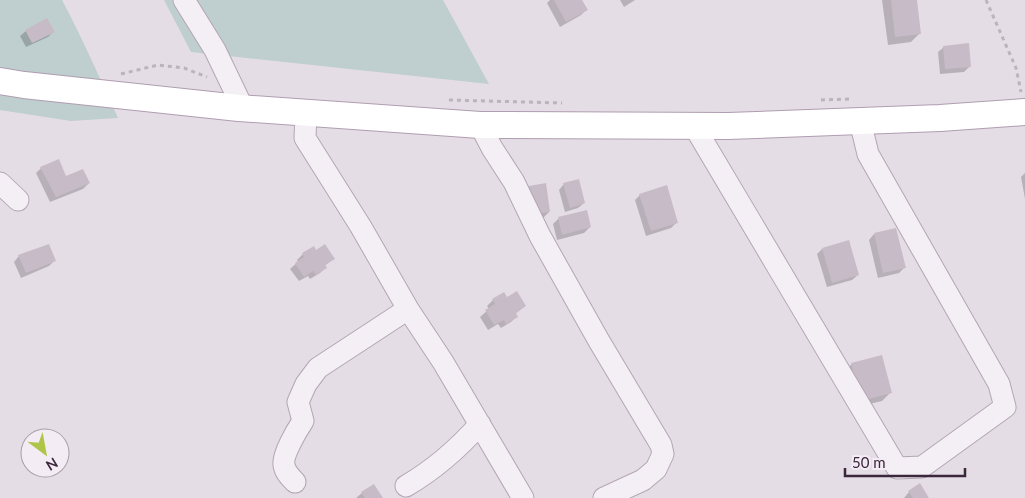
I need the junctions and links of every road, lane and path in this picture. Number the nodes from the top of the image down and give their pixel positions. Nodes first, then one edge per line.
1 (184, 0) edge
2 (986, 0) edge
3 (115, 75) dead end
4 (0, 80) edge
5 (231, 83) junction
6 (446, 100) dead end
7 (814, 100) dead end
8 (562, 103) dead end
9 (1024, 106) edge
10 (239, 108) junction
11 (856, 110) junction
12 (306, 113) junction
13 (480, 125) junction
14 (694, 126) junction
15 (0, 183) edge
16 (18, 200) dead end
17 (408, 309) junction
18 (480, 424) junction
19 (295, 482) dead end
20 (406, 486) dead end
21 (523, 498) edge
22 (604, 498) edge

1 - 5 lane
2 - 9 path
3 - 5 path
4 - 10 main road
5 - 10 lane
6 - 8 path
7 - 11 path
9 - 11 main road
10 - 12 main road
11 - 14 main road
11 - 14 lane
12 - 13 main road
12 - 17 lane
13 - 14 main road
13 - 22 lane
15 - 16 lane
17 - 18 lane
17 - 19 lane
18 - 20 lane
18 - 21 lane

